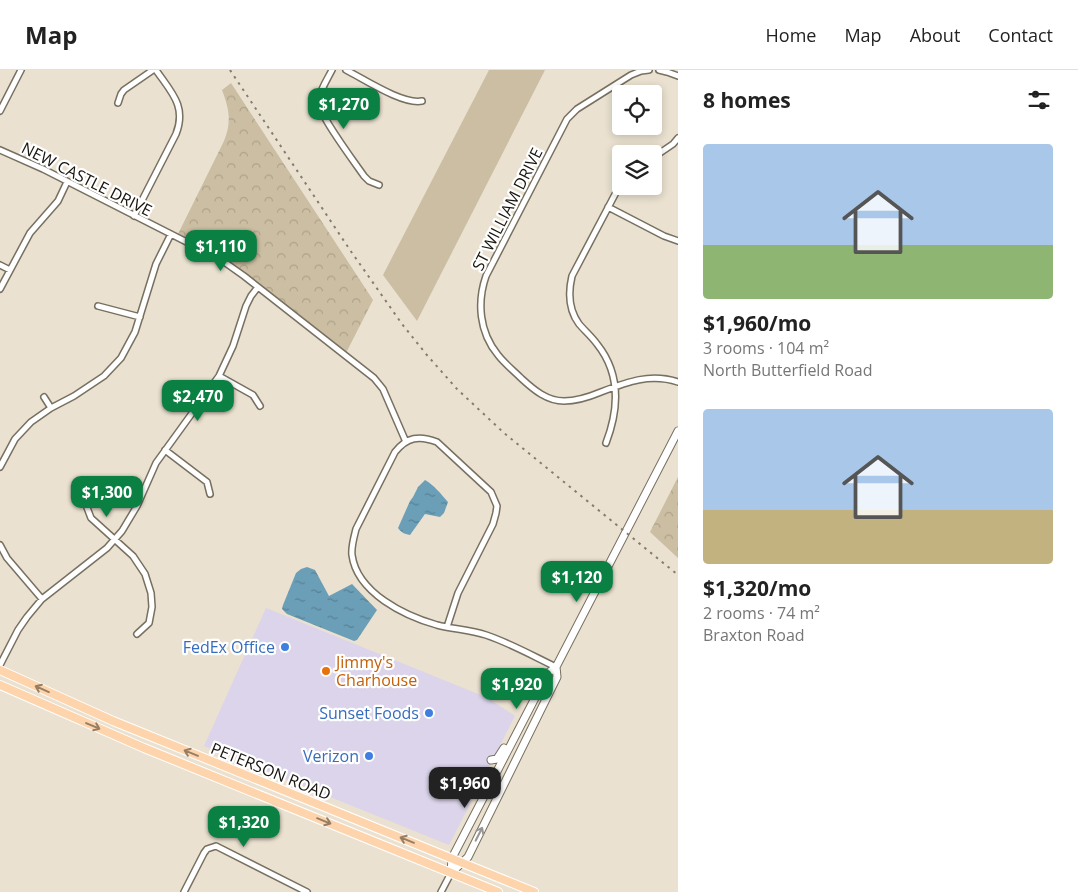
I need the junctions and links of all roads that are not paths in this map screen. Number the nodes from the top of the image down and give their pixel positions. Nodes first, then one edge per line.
1 (21, 70) edge
2 (155, 70) edge
3 (332, 70) edge
4 (346, 70) edge
5 (649, 70) edge
6 (659, 70) edge
7 (678, 76) edge
8 (422, 101) dead end
9 (118, 103) dead end
10 (0, 111) edge
11 (678, 138) edge
12 (0, 150) edge
13 (662, 152) edge
14 (68, 182) junction
15 (379, 185) dead end
16 (614, 195) edge
17 (608, 207) junction
18 (134, 216) junction
19 (171, 234) junction
20 (678, 240) edge
21 (0, 265) edge
22 (10, 270) junction
23 (258, 287) junction
24 (0, 289) edge
25 (98, 306) dead end
26 (140, 317) junction
27 (219, 376) junction
28 (678, 382) edge
29 (614, 387) junction
30 (44, 396) dead end
31 (260, 406) dead end
32 (51, 408) junction
33 (678, 431) edge
34 (406, 442) junction
35 (606, 443) dead end
36 (165, 450) junction
37 (0, 467) edge
38 (210, 494) dead end
39 (86, 506) dead end
40 (115, 539) junction
41 (0, 545) edge
42 (42, 600) junction
43 (447, 627) junction
44 (137, 634) dead end
45 (0, 665) edge
46 (556, 667) junction
47 (0, 670) edge
48 (0, 685) edge
49 (530, 708) junction
50 (517, 759) junction
51 (491, 760) dead end
52 (498, 770) junction
53 (452, 858) junction
54 (463, 862) junction
55 (451, 872) junction
56 (184, 892) edge
57 (307, 892) edge
58 (441, 892) edge
59 (498, 892) edge
60 (534, 892) edge

1 - 10 street
2 - 9 street
2 - 18 street
3 - 15 street
4 - 8 street
5 - 29 street, ST WILLIAM DRIVE
6 - 7 street
11 - 13 street
12 - 14 street, NEW CASTLE DRIVE
14 - 18 street, NEW CASTLE DRIVE
14 - 22 street
16 - 17 street
17 - 20 street
17 - 29 street
18 - 19 street, NEW CASTLE DRIVE
19 - 23 street, NEW CASTLE DRIVE
19 - 26 street
21 - 22 street
22 - 24 street
23 - 27 street
23 - 34 street, NEW CASTLE DRIVE
25 - 26 street
26 - 32 street
27 - 31 street
27 - 36 street
28 - 29 street, ST WILLIAM DRIVE
29 - 35 street
30 - 32 street
32 - 37 street
33 - 46 main road
34 - 43 street
34 - 43 street
36 - 38 street
36 - 40 street
39 - 40 street
40 - 42 street
40 - 44 street
41 - 42 street
42 - 45 street
43 - 46 street
46 - 49 main road
46 - 50 main road
53 -> 47 main road, PETERSON ROAD
48 -> 55 main road, PETERSON ROAD
49 - 51 main road
49 - 52 main road
50 - 52 main road
54 -> 50 main road
52 - 53 main road
53 - 54 main road, PETERSON ROAD
53 - 55 main road
54 - 55 main road
54 - 60 main road, PETERSON ROAD
55 - 58 street
55 - 59 main road, PETERSON ROAD
56 - 57 street

